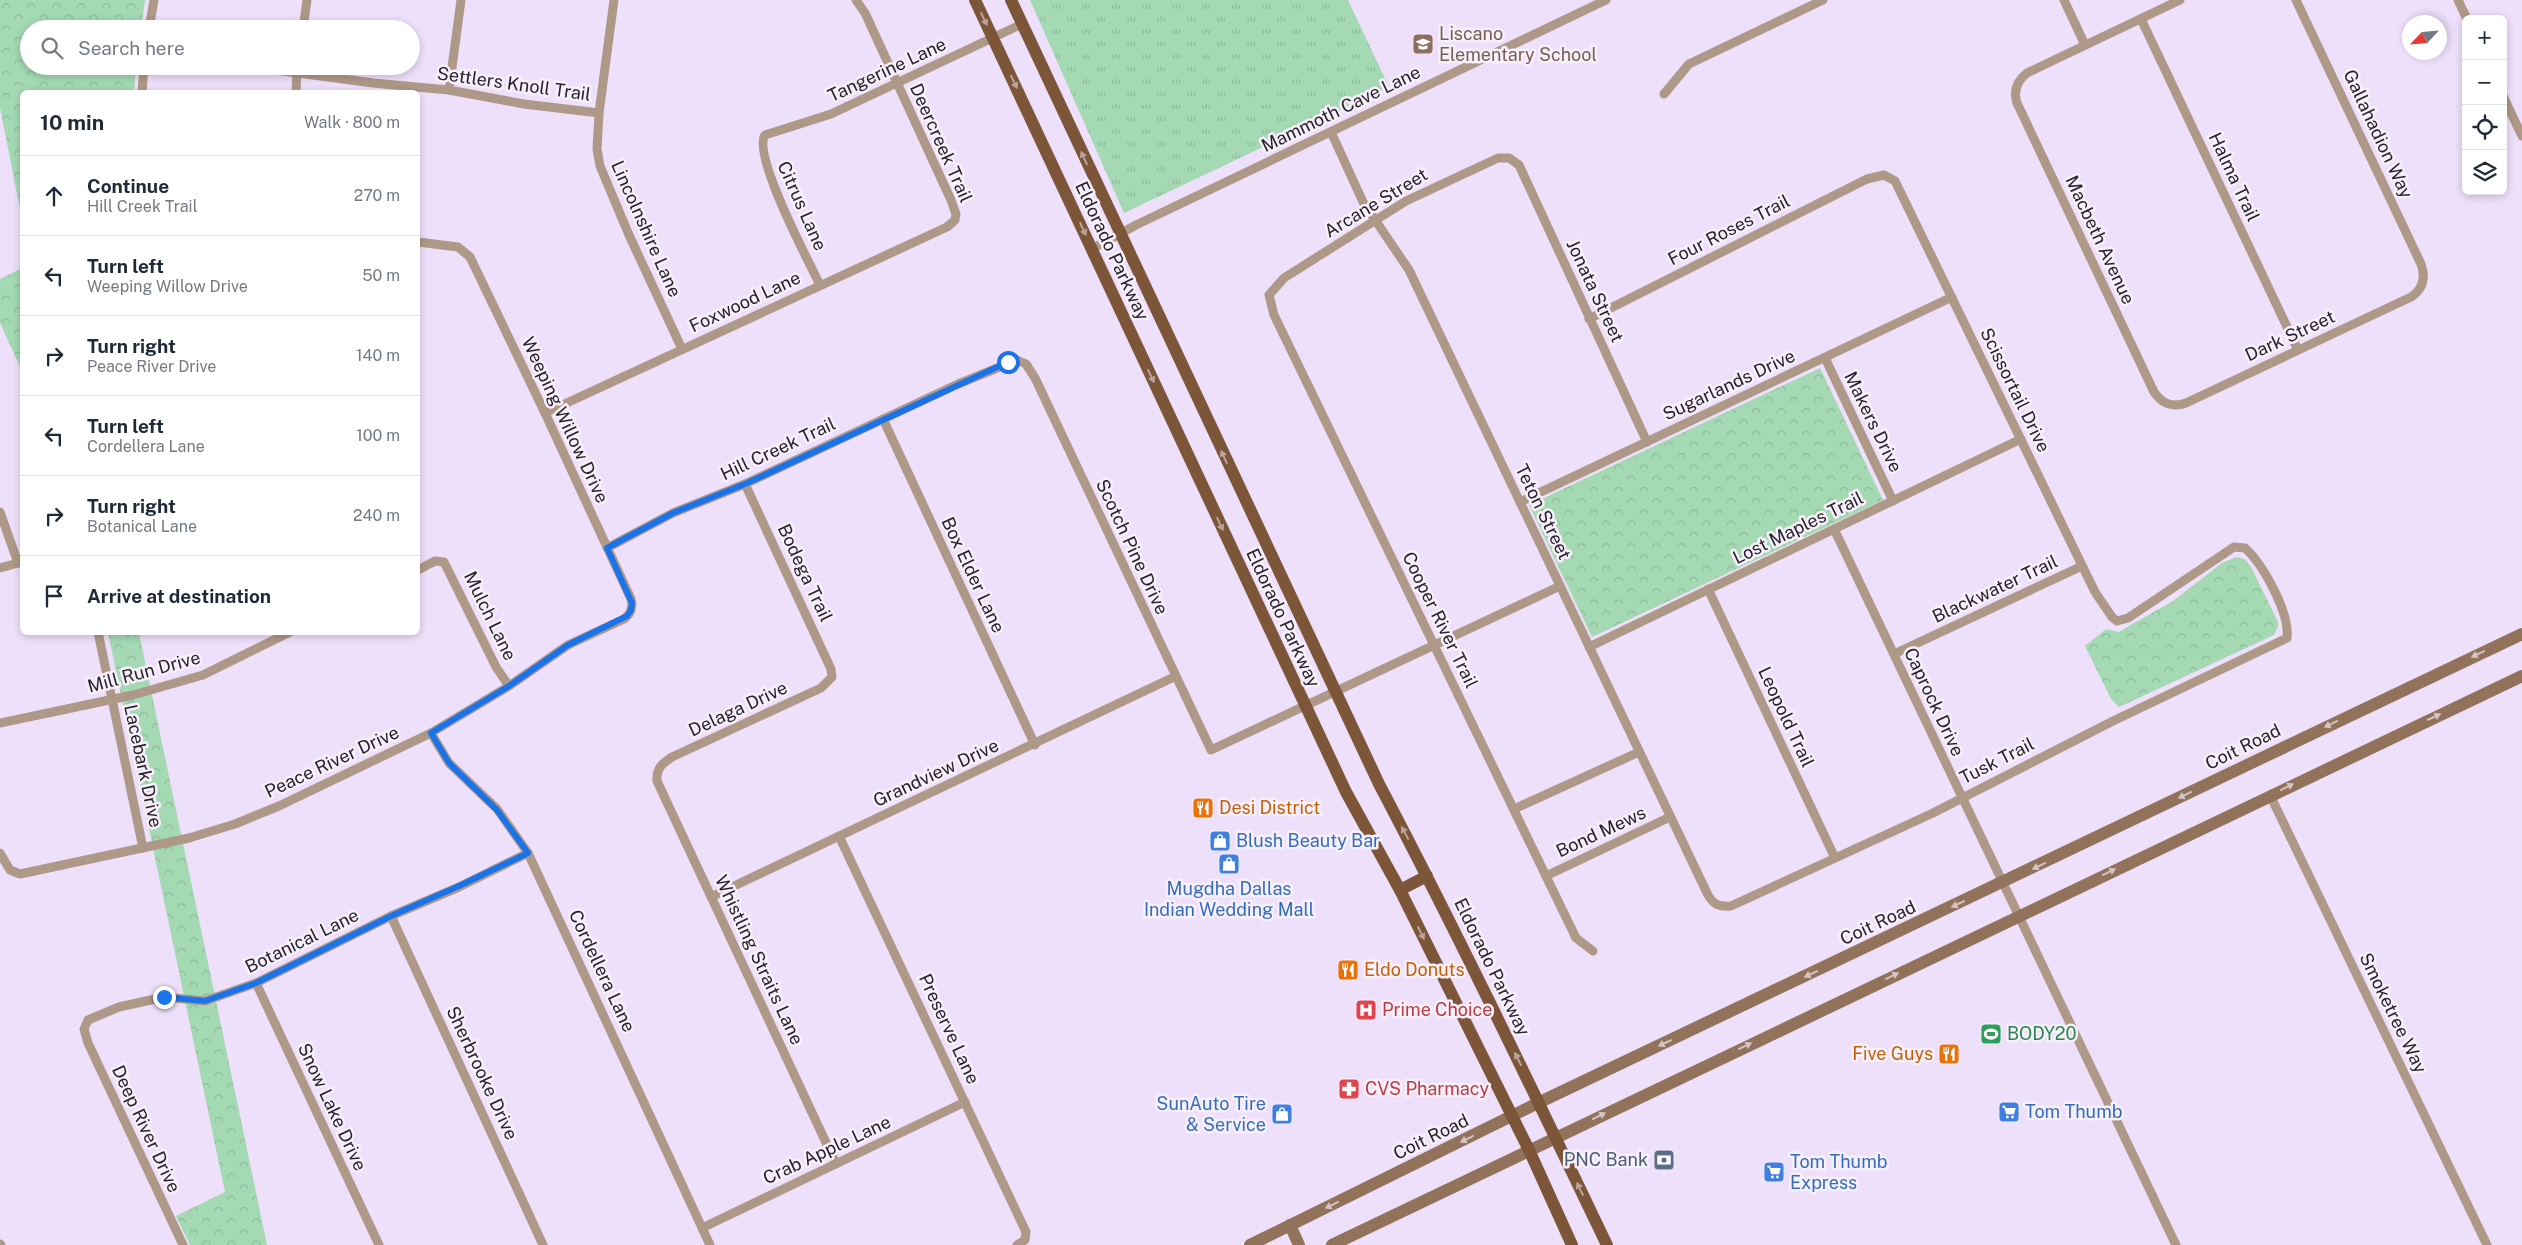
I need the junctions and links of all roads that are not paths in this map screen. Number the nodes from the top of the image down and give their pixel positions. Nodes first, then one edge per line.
1 (154, 0) edge
2 (307, 0) edge
3 (461, 0) edge
4 (614, 0) edge
5 (856, 0) edge
6 (975, 0) edge
7 (1010, 0) edge
8 (1606, 0) edge
9 (1823, 0) edge
10 (2064, 0) edge
11 (2180, 0) edge
12 (2296, 0) edge
13 (2458, 0) edge
14 (2465, 15) edge
15 (2141, 18) junction
16 (151, 20) edge
17 (304, 20) edge
18 (1022, 24) junction
19 (993, 38) junction
20 (2085, 45) junction
21 (143, 75) edge
22 (297, 75) edge
23 (330, 75) edge
24 (896, 82) junction
25 (142, 90) edge
26 (296, 90) edge
27 (449, 90) junction
28 (1664, 94) dead end
29 (2507, 104) edge
30 (600, 113) junction
31 (1331, 132) junction
32 (2522, 136) edge
33 (763, 138) joint
34 (1509, 158) joint
35 (1884, 175) joint
36 (956, 218) joint
37 (1376, 220) junction
38 (1120, 233) junction
39 (420, 242) edge
40 (1092, 249) junction
41 (2422, 284) joint
42 (820, 285) junction
43 (1269, 295) joint
44 (1952, 298) junction
45 (1589, 318) junction
46 (682, 349) junction
47 (2298, 350) junction
48 (1825, 358) junction
49 (1020, 360) joint
50 (2166, 403) joint
51 (545, 413) junction
52 (883, 419) junction
53 (2021, 439) junction
54 (1647, 442) junction
55 (745, 484) junction
56 (1893, 501) junction
57 (1520, 502) junction
58 (0, 512) edge
59 (1834, 529) junction
60 (607, 548) junction
61 (20, 563) edge
62 (2082, 566) junction
63 (0, 568) edge
64 (420, 569) edge
65 (1560, 586) junction
66 (1708, 589) junction
67 (632, 606) joint
68 (2522, 634) edge
69 (99, 635) edge
70 (284, 635) edge
71 (2287, 638) joint
72 (1434, 645) junction
73 (1589, 647) junction
74 (1894, 654) junction
75 (1174, 676) junction
76 (2522, 676) edge
77 (832, 677) joint
78 (509, 686) junction
79 (1335, 691) junction
80 (112, 699) junction
81 (1304, 704) junction
82 (0, 722) edge
83 (431, 733) junction
84 (1035, 745) junction
85 (1639, 752) junction
86 (658, 769) joint
87 (2270, 795) junction
88 (1962, 798) junction
89 (1514, 809) junction
90 (1670, 817) junction
91 (839, 836) junction
92 (143, 848) junction
93 (0, 853) edge
94 (528, 853) junction
95 (1834, 858) junction
96 (1427, 876) junction
97 (1546, 876) junction
98 (2002, 883) junction
99 (1400, 890) junction
100 (711, 897) junction
101 (1720, 907) joint
102 (391, 916) junction
103 (2018, 916) junction
104 (1593, 952) dead end
105 (256, 983) junction
106 (84, 1025) joint
107 (965, 1102) junction
108 (1540, 1102) junction
109 (1511, 1117) junction
110 (1555, 1137) junction
111 (1529, 1150) junction
112 (836, 1164) junction
113 (1290, 1225) junction
114 (702, 1228) junction
115 (183, 1245) edge
116 (379, 1245) edge
117 (544, 1245) edge
118 (710, 1245) edge
119 (1017, 1245) edge
120 (1250, 1245) edge
121 (1299, 1245) edge
122 (1332, 1245) edge
123 (1572, 1245) edge
124 (1607, 1245) edge
125 (2176, 1245) edge
126 (2487, 1245) edge

1 - 16 street
2 - 17 street
3 - 27 street
4 - 30 street, Lincolnshire Lane
5 - 24 street, Deercreek Trail
6 -> 19 main road, Eldorado Parkway
7 - 18 main road, Eldorado Parkway
8 - 31 street, Mammoth Cave Lane
9 - 28 street
10 - 20 street
11 - 15 street
12 - 41 street, Gallahadion Way
13 - 14 street
15 - 20 street
15 - 47 street, Halma Trail
18 - 19 street, Tangerine Lane
38 -> 18 main road, Eldorado Parkway
19 - 24 street, Tangerine Lane
19 -> 40 main road, Eldorado Parkway
20 - 50 street, Macbeth Avenue
21 - 25 street
22 - 26 street
23 - 27 street, Settlers Knoll Trail
24 - 33 street, Tangerine Lane
24 - 36 street, Deercreek Trail
27 - 30 street, Settlers Knoll Trail
29 - 32 street
30 - 46 street, Lincolnshire Lane
31 - 37 street, Teton Street
31 - 38 street, Mammoth Cave Lane
33 - 42 street, Citrus Lane
34 - 37 street, Arcane Street
34 - 45 street, Jonata Street
35 - 44 street, Scissortail Drive
35 - 45 street, Four Roses Trail
36 - 42 street, Foxwood Lane
37 - 43 street, Arcane Street
37 - 57 street, Teton Street
38 - 40 street, Mammoth Cave Lane
79 -> 38 main road, Eldorado Parkway
39 - 51 street, Weeping Willow Drive
40 -> 81 main road, Eldorado Parkway
41 - 47 street, Dark Street
42 - 46 street, Foxwood Lane
43 - 72 street, Cooper River Trail
44 - 48 street, Sugarlands Drive
44 - 53 street, Scissortail Drive
45 - 54 street, Jonata Street
46 - 51 street, Foxwood Lane
47 - 50 street, Dark Street
48 - 54 street, Sugarlands Drive
48 - 56 street, Makers Drive
49 - 52 street, Hill Creek Trail
49 - 75 street, Scotch Pine Drive
51 - 60 street, Weeping Willow Drive
52 - 55 street, Hill Creek Trail
52 - 84 street, Box Elder Lane
53 - 56 street, Lost Maples Trail
53 - 62 street, Scissortail Drive
54 - 57 street, Sugarlands Drive
55 - 60 street, Hill Creek Trail
55 - 77 street, Bodega Trail
56 - 59 street, Lost Maples Trail
57 - 65 street, Teton Street
58 - 61 street
59 - 66 street, Lost Maples Trail
59 - 74 street, Caprock Drive
60 - 67 street, Weeping Willow Drive
61 - 63 street
62 - 71 street, Scissortail Drive
62 - 74 street, Blackwater Trail
64 - 78 street, Mulch Lane
65 - 72 street
65 - 73 street, Teton Street
66 - 73 street, Lost Maples Trail
66 - 95 street, Leopold Trail
67 - 78 street, Peace River Drive
68 -> 98 main road, Coit Road
69 - 80 street, Lacebark Drive
70 - 80 street, Mill Run Drive
71 - 88 street, Tusk Trail
72 - 79 street
72 - 89 street, Cooper River Trail
73 - 85 street, Teton Street
74 - 88 street, Caprock Drive
75 - 81 street, Scotch Pine Drive
75 - 84 street, Grandview Drive
87 -> 76 main road
77 - 86 street, Delaga Drive
78 - 83 street, Peace River Drive
79 - 81 street
96 -> 79 main road, Eldorado Parkway
80 - 82 street, Mill Run Drive
80 - 92 street, Lacebark Drive
81 - 99 main road, Eldorado Parkway
83 - 92 street, Peace River Drive
83 - 94 street, Cordellera Lane
84 - 91 street, Grandview Drive
85 - 89 street
85 - 90 street, Teton Street
86 - 100 street, Whistling Straits Lane
103 -> 87 main road
87 - 126 street, Smoketree Way
88 - 95 street, Tusk Trail
88 - 98 street, Caprock Drive
89 - 97 street, Cooper River Trail
90 - 97 street, Bond Mews
90 - 101 street, Teton Street
91 - 100 street, Grandview Drive
91 - 107 street, Preserve Lane
92 - 93 street, Peace River Drive
94 - 102 street, Botanical Lane
94 - 114 street, Cordellera Lane
95 - 101 street, Tusk Trail
96 - 99 main road
108 -> 96 main road, Eldorado Parkway
97 - 104 street, Cooper River Trail
98 - 103 street, Caprock Drive
98 -> 108 main road, Coit Road
99 -> 109 main road, Eldorado Parkway
100 - 112 street, Whistling Straits Lane
102 - 105 street, Botanical Lane
102 - 117 street, Sherbrooke Drive
110 -> 103 main road
103 - 125 street, Caprock Drive
105 - 106 street, Botanical Lane
105 - 116 street, Snow Lake Drive
106 - 115 street, Deep River Drive
107 - 112 street, Crab Apple Lane
107 - 119 street, Preserve Lane
108 - 109 main road, Coit Road
108 - 110 main road, Eldorado Parkway
109 - 111 main road, Eldorado Parkway
109 -> 113 main road, Coit Road
110 - 111 main road
124 -> 110 main road, Eldorado Parkway
111 - 122 main road
111 - 123 main road, Eldorado Parkway
112 - 114 street, Crab Apple Lane
113 - 120 main road, Coit Road
113 - 121 main road
114 - 118 street, Cordellera Lane

